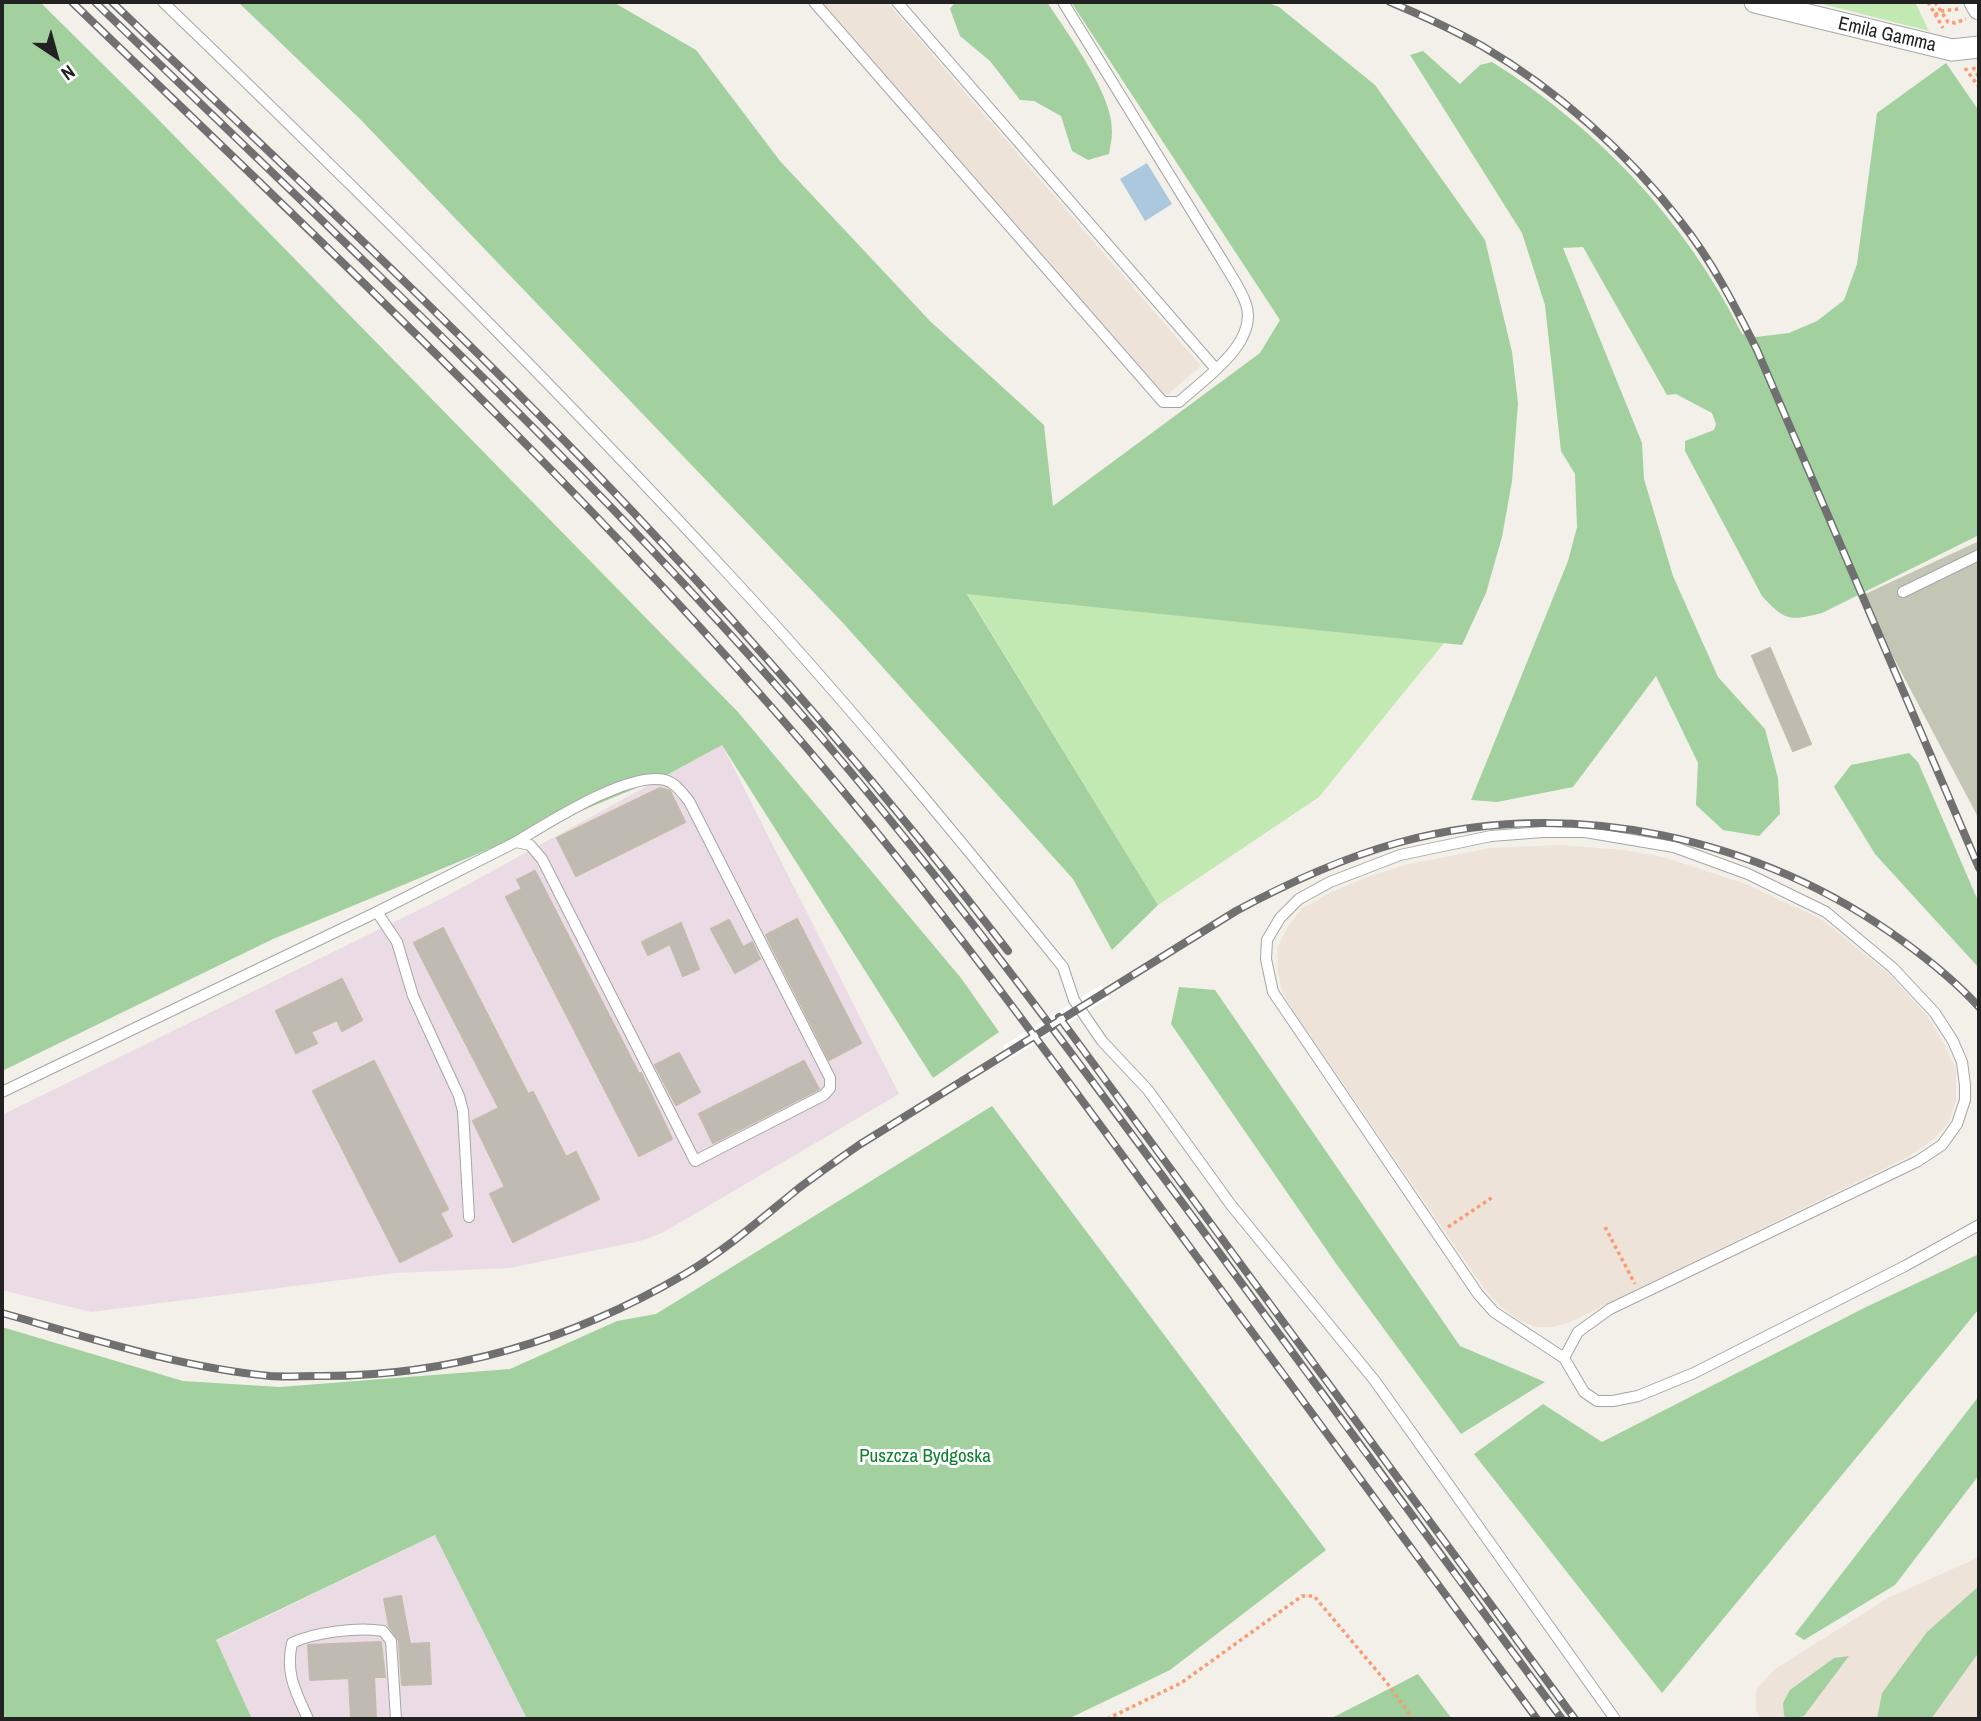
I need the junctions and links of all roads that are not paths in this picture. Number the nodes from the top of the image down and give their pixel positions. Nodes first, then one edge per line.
1 (163, 2) edge
2 (814, 2) edge
3 (897, 2) edge
4 (1063, 2) edge
5 (1755, 2) edge
6 (1979, 47) edge
7 (1215, 368) junction
8 (1979, 555) edge
9 (1903, 592) dead end
10 (516, 842) junction
11 (377, 912) junction
12 (2, 1090) edge
13 (469, 1217) dead end
14 (1979, 1225) edge
15 (1564, 1358) junction
16 (308, 1719) edge
17 (397, 1719) edge
18 (1615, 1719) edge

1 - 18 lane
2 - 7 lane
3 - 7 lane
4 - 7 lane
5 - 6 street, Emila Gamma
8 - 9 lane
10 - 10 lane
10 - 11 lane
11 - 12 lane
11 - 13 lane
14 - 15 lane
15 - 15 lane
16 - 17 lane

